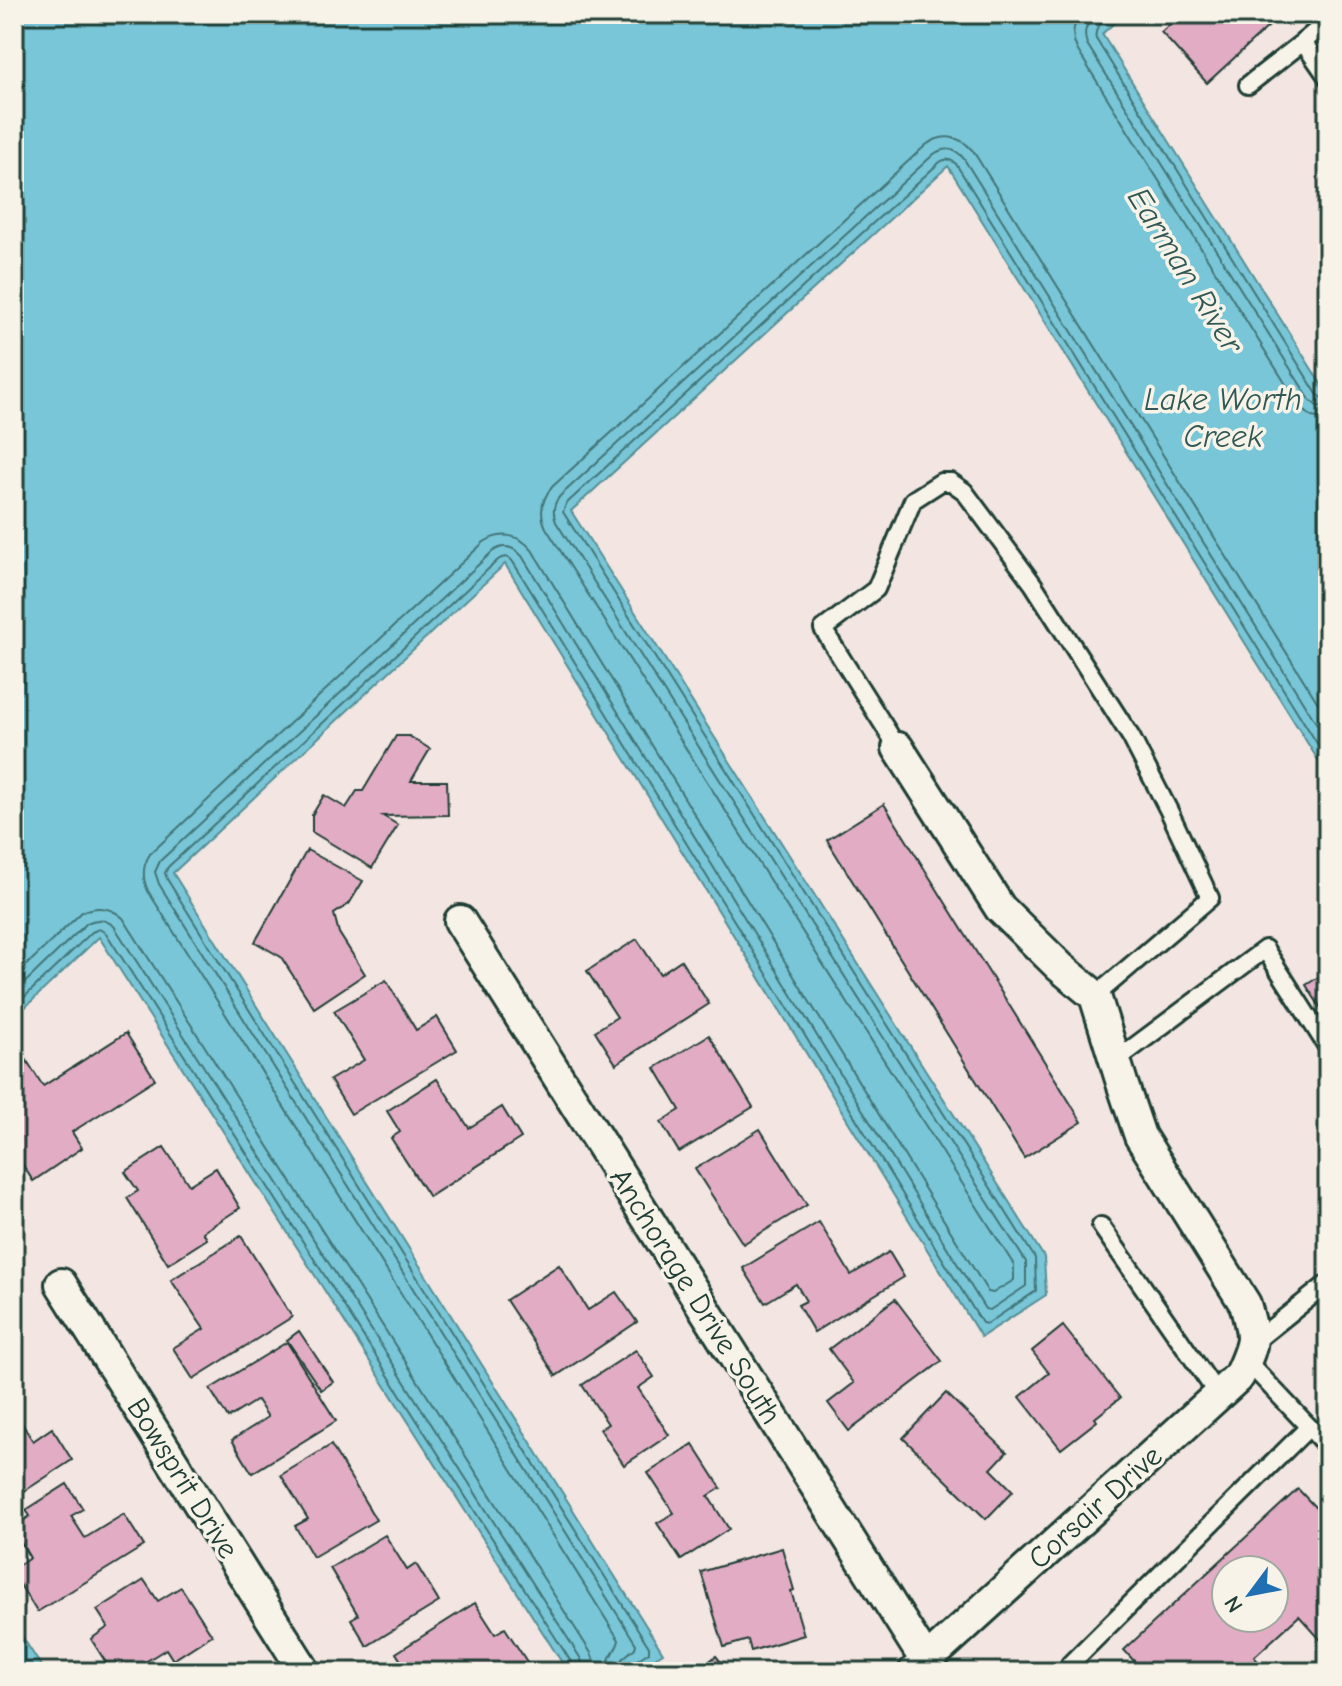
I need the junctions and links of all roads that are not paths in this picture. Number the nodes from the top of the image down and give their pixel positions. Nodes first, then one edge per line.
1 (1328, 21) edge
2 (1303, 42) junction
3 (1328, 78) edge
4 (1248, 85) dead end
5 (898, 748) joint
6 (460, 921) dead end
7 (1095, 996) junction
8 (1328, 1048) edge
9 (1115, 1061) junction
10 (1101, 1226) dead end
11 (1328, 1283) edge
12 (61, 1284) dead end
13 (1251, 1344) junction
14 (1218, 1395) junction
15 (1309, 1427) junction
16 (1328, 1448) edge
17 (924, 1668) edge
18 (305, 1672) edge
19 (1078, 1672) edge

1 - 2 lane
2 - 3 lane
2 - 4 lane
5 - 7 street
5 - 7 lane
6 - 17 street, Anchorage Drive South
7 - 9 street
8 - 9 lane
9 - 13 street
10 - 14 lane
11 - 13 lane
12 - 18 street, Bowsprit Drive
13 - 14 street, Corsair Drive
13 - 15 lane
14 - 17 street, Corsair Drive
15 - 16 lane
15 - 19 lane

